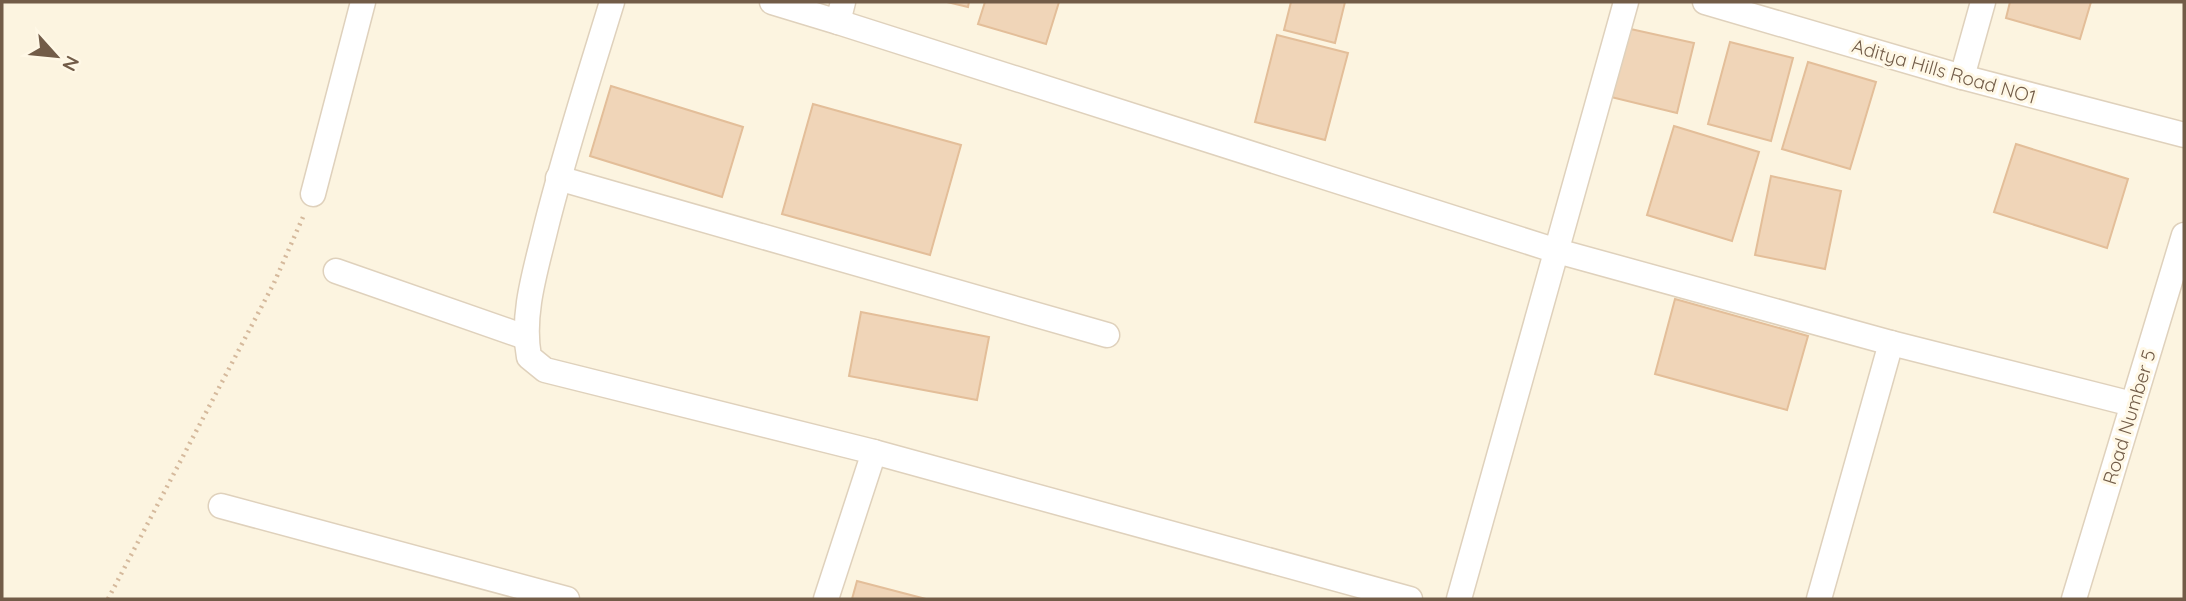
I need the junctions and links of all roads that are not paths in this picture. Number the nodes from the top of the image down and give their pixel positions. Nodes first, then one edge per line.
1 (363, 2) edge
2 (612, 2) edge
3 (772, 2) edge
4 (1626, 2) edge
5 (1705, 2) edge
6 (1983, 2) edge
7 (840, 12) edge
8 (1962, 77) junction
9 (2184, 135) edge
10 (558, 178) junction
11 (313, 194) road end
12 (2184, 235) edge
13 (1556, 251) junction
14 (336, 271) dead end
15 (1107, 335) dead end
16 (525, 337) junction
17 (1891, 343) junction
18 (2132, 404) junction
19 (874, 452) junction
20 (221, 506) dead end
21 (567, 599) edge
22 (826, 599) edge
23 (1410, 599) edge
24 (1459, 599) edge
25 (1819, 599) edge
26 (2074, 599) edge

1 - 11 street
2 - 10 street
3 - 7 street
4 - 13 street
5 - 8 street, Aditya Hills Road NO1
6 - 8 street
7 - 13 street
8 - 9 street, Aditya Hills Road NO1
10 - 15 street
10 - 16 street
12 - 18 street, Road Number 5
13 - 17 street
13 - 24 street
14 - 16 street
16 - 19 street
17 - 18 street
17 - 25 street
18 - 26 street, Road Number 5
19 - 22 street
19 - 23 street
20 - 21 street

